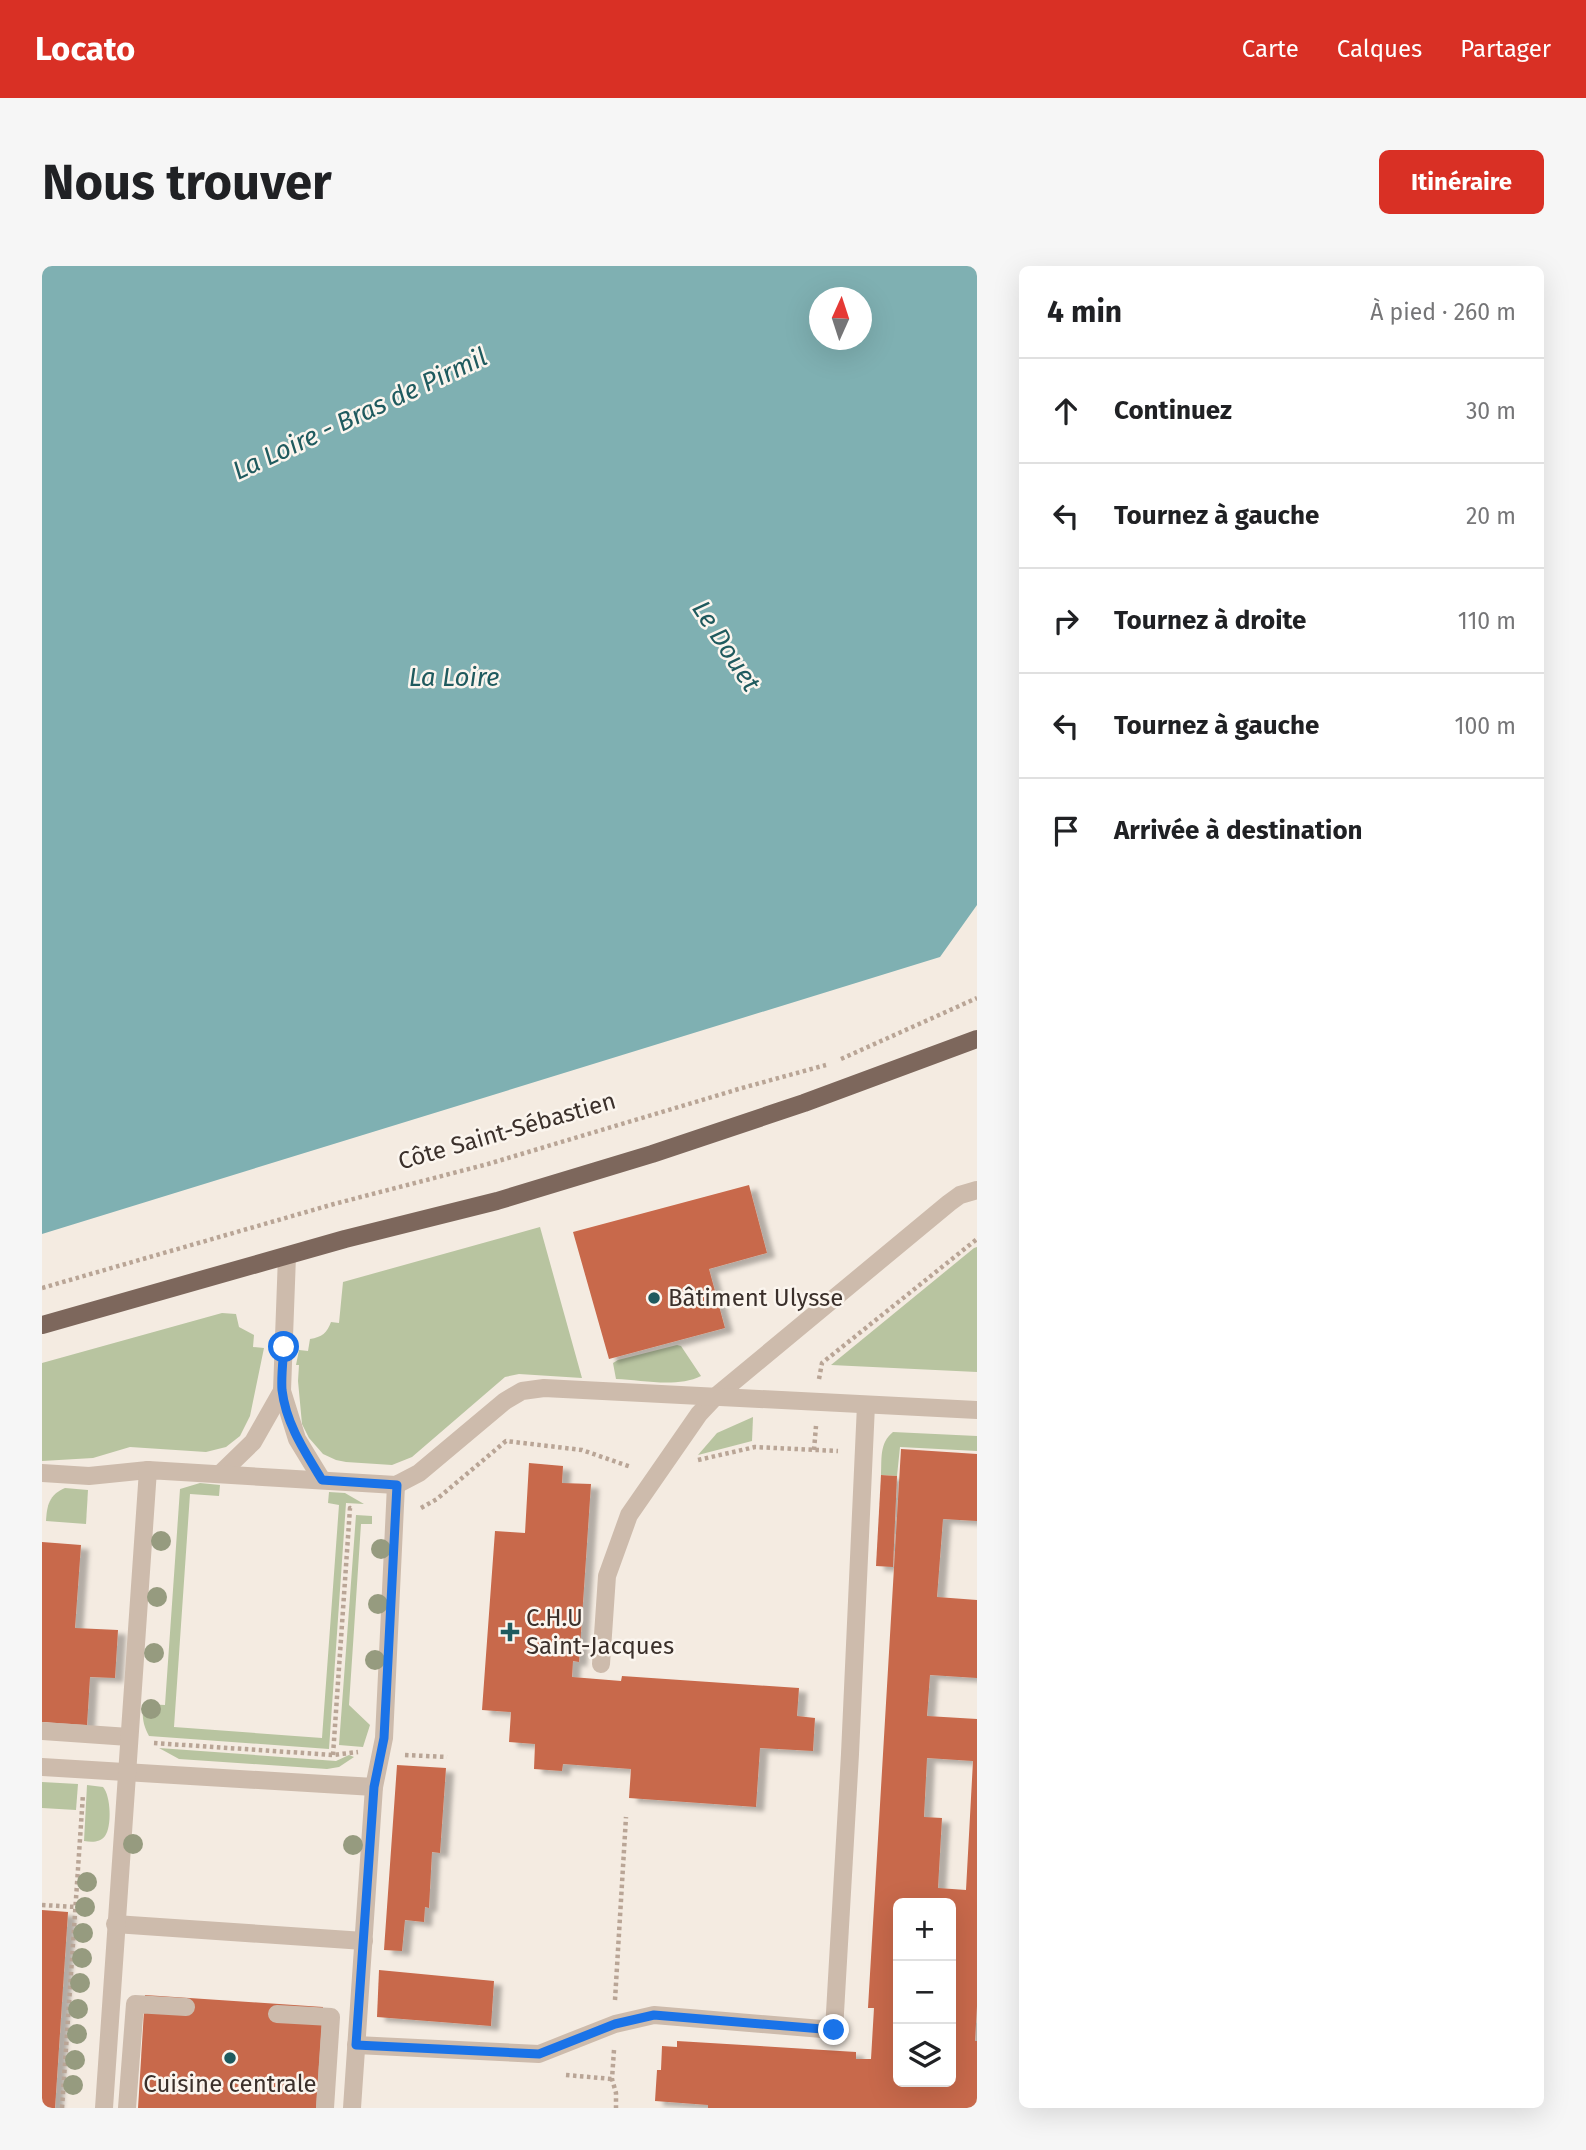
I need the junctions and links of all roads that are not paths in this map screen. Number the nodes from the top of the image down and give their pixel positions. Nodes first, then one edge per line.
1 (977, 1039) edge
2 (977, 1189) edge
3 (287, 1256) junction
4 (42, 1325) edge
5 (282, 1391) junction
6 (715, 1397) junction
7 (866, 1405) junction
8 (977, 1410) edge
9 (148, 1470) junction
10 (42, 1473) edge
11 (220, 1474) junction
12 (322, 1480) junction
13 (397, 1485) junction
14 (601, 1664) dead end
15 (42, 1731) edge
16 (128, 1740) junction
17 (42, 1767) edge
18 (126, 1772) junction
19 (374, 1787) junction
20 (115, 1924) junction
21 (364, 1941) junction
22 (186, 2007) dead end
23 (277, 2014) dead end
24 (356, 2045) junction
25 (104, 2108) edge
26 (127, 2108) edge
27 (325, 2108) edge
28 (352, 2108) edge

1 - 3 main road
2 - 6 lane
3 - 4 main road
3 - 5 lane
5 - 11 lane
5 - 12 lane
6 - 7 lane
6 - 13 lane
6 - 14 lane
7 - 8 lane
7 - 24 lane
9 - 10 lane
9 - 11 lane
9 - 16 lane
11 - 12 lane
12 - 13 lane
13 - 19 lane
15 - 16 lane
16 - 18 lane
17 - 18 lane
18 - 19 lane
18 - 20 lane
19 - 21 lane
20 - 21 lane
20 - 25 lane
21 - 24 lane
22 - 26 lane
23 - 27 lane
24 - 28 lane

